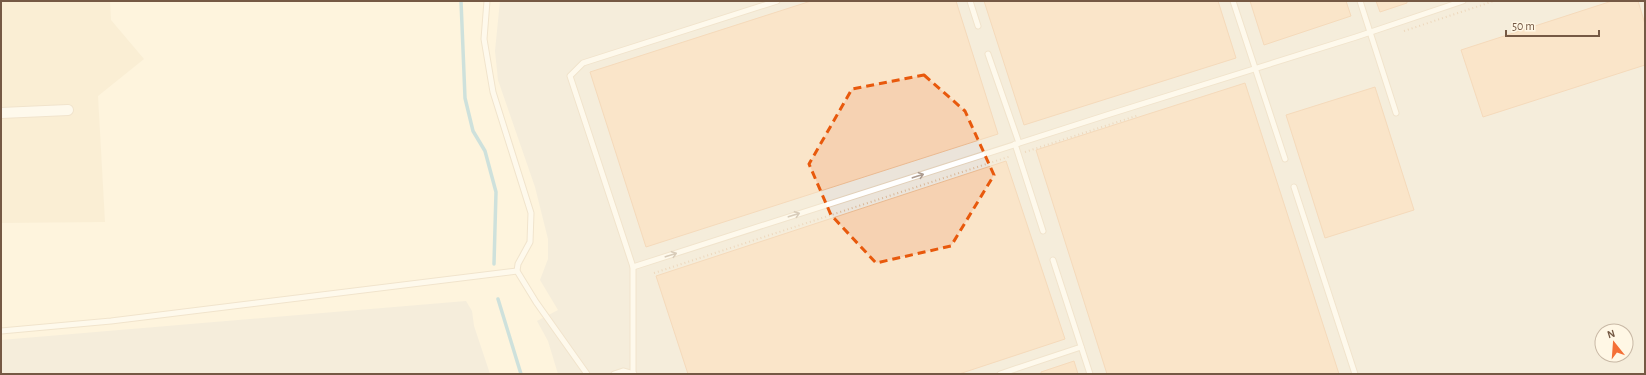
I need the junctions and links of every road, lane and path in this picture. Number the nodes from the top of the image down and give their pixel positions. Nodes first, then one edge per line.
1 (487, 1) edge
2 (777, 1) edge
3 (970, 1) edge
4 (1233, 1) edge
5 (1360, 1) edge
6 (1463, 1) edge
7 (978, 26) dead end
8 (1370, 32) junction
9 (988, 54) dead end
10 (1256, 69) junction
11 (68, 110) dead end
12 (1, 113) edge
13 (1396, 113) dead end
14 (1142, 114) dead end
15 (1017, 144) junction
16 (1018, 154) junction
17 (1285, 160) dead end
18 (1294, 187) dead end
19 (1043, 231) dead end
20 (1053, 260) dead end
21 (633, 267) junction
22 (517, 271) junction
23 (654, 273) dead end
24 (1, 331) edge
25 (1081, 347) junction
26 (587, 374) edge
27 (614, 374) edge
28 (633, 374) edge
29 (1000, 374) edge
30 (1090, 374) edge
31 (1355, 374) edge

1 - 22 lane
2 - 21 lane
3 - 7 lane
4 - 10 lane
5 - 8 lane
6 - 8 lane
8 - 10 lane
8 - 13 lane
9 - 15 lane
10 - 15 lane
10 - 17 lane
11 - 12 street
14 - 16 path
15 - 16 lane
21 -> 15 lane
16 - 19 lane
16 - 23 path
18 - 31 lane
20 - 25 lane
21 - 28 lane
22 - 24 lane
22 - 26 lane
25 - 29 lane
25 - 30 lane
27 - 28 lane

